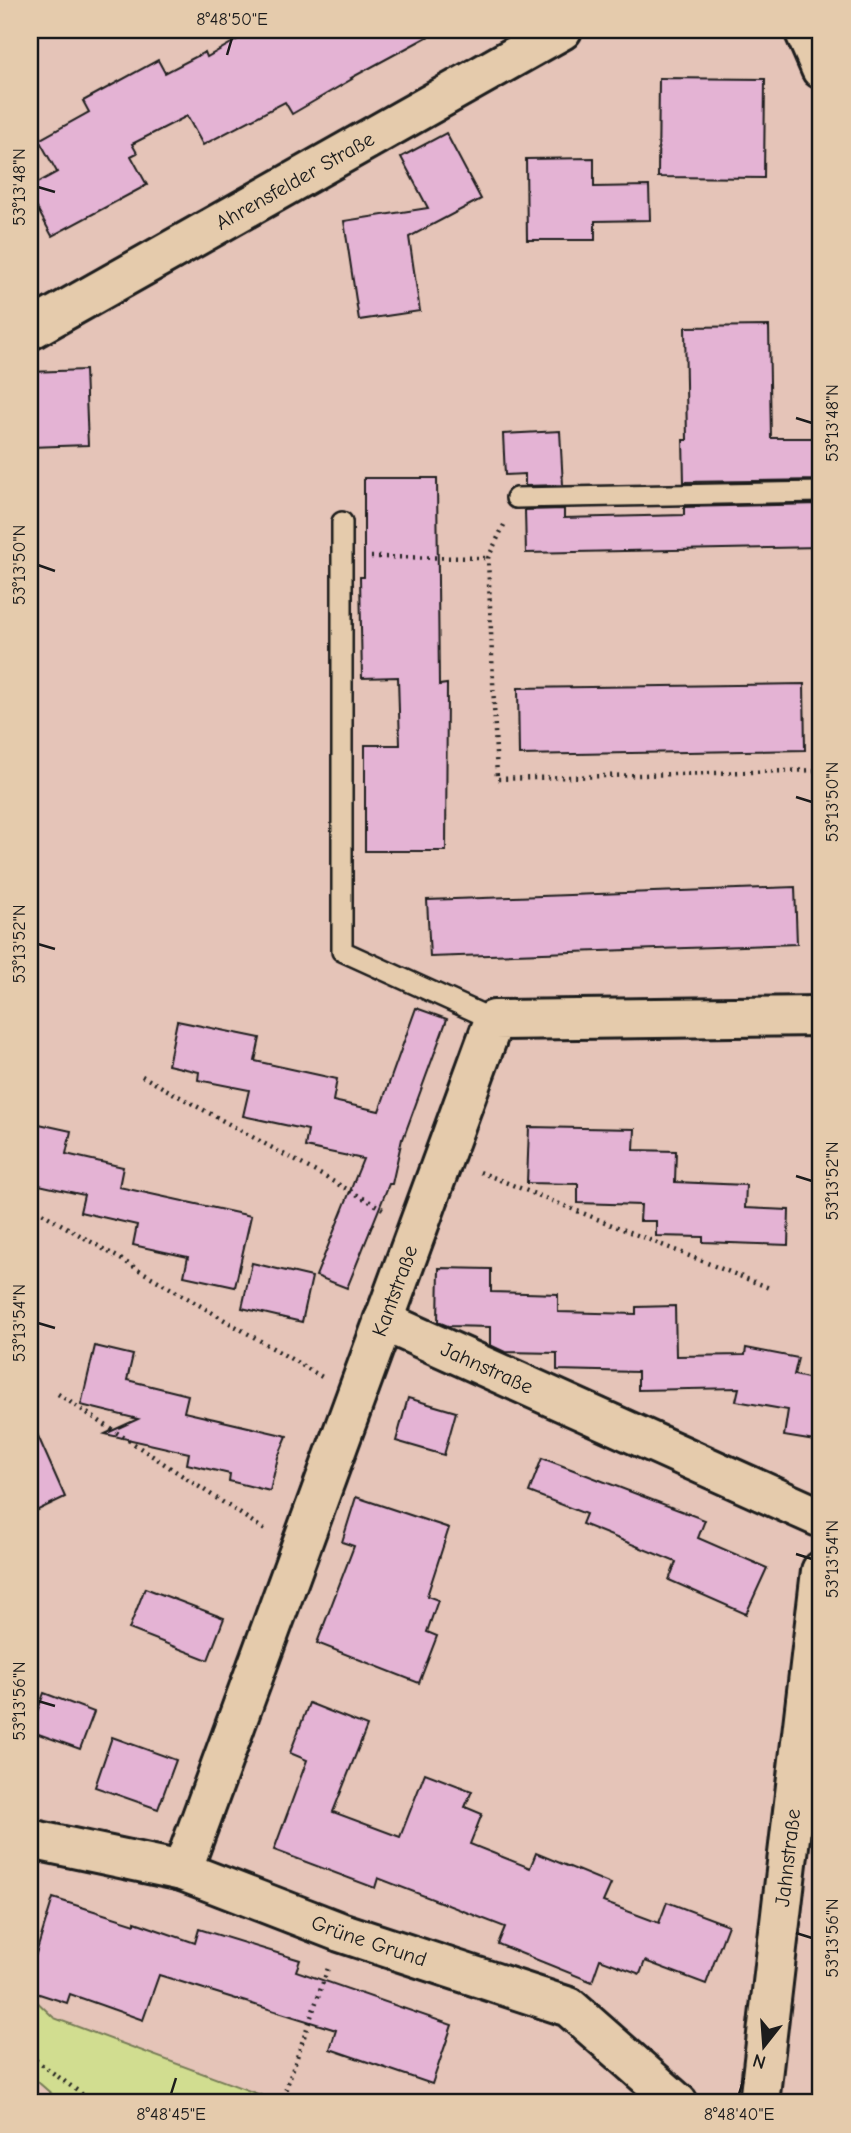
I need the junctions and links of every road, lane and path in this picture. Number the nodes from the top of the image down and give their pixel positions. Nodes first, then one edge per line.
1 (562, 30) edge
2 (804, 30) edge
3 (821, 69) edge
4 (30, 330) edge
5 (821, 492) edge
6 (516, 498) joint
7 (342, 522) dead end
8 (342, 557) junction
9 (488, 558) junction
10 (821, 770) edge
11 (821, 1016) edge
12 (494, 1020) junction
13 (142, 1076) dead end
14 (443, 1158) junction
15 (30, 1206) edge
16 (418, 1228) junction
17 (772, 1289) dead end
18 (383, 1321) junction
19 (58, 1394) dead end
20 (356, 1397) junction
21 (821, 1518) edge
22 (299, 1552) junction
23 (821, 1571) edge
24 (816, 1656) edge
25 (30, 1839) edge
26 (182, 1871) junction
27 (340, 1933) junction
28 (30, 2056) edge
29 (94, 2103) edge
30 (281, 2103) edge
31 (678, 2103) edge
32 (759, 2103) edge

1 - 4 street, Ahrensfelder Straße
2 - 3 street
5 - 6 lane
6 - 9 path
7 - 8 lane
8 - 9 path
8 - 12 lane
9 - 10 path
11 - 12 street
12 - 14 street, Kantstraße
13 - 16 path
14 - 16 street, Kantstraße
14 - 17 path
15 - 20 path
16 - 18 street, Kantstraße
18 - 20 street, Kantstraße
18 - 21 street, Jahnstraße
19 - 22 path
20 - 22 street, Kantstraße
22 - 26 street, Kantstraße
23 - 24 street, Jahnstraße
24 - 32 street, Jahnstraße
25 - 26 street, Grüne Grund
26 - 27 street, Grüne Grund
27 - 30 path
27 - 31 street, Grüne Grund
28 - 29 path

